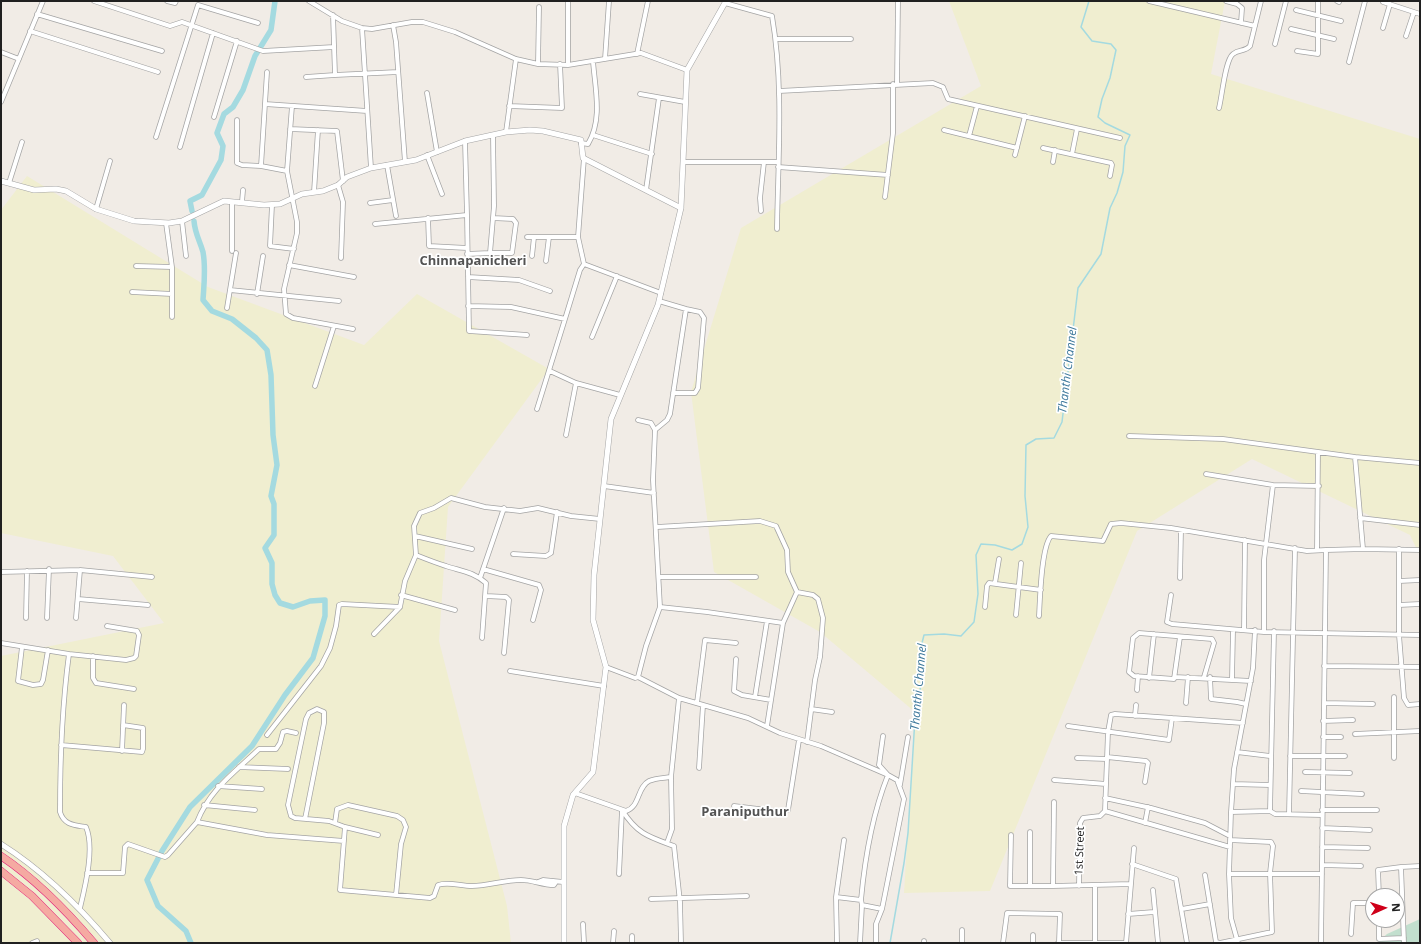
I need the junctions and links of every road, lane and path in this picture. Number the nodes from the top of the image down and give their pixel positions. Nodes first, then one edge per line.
1 (44, 1) edge
2 (94, 1) edge
3 (167, 1) edge
4 (176, 1) edge
5 (309, 1) edge
6 (568, 1) edge
7 (609, 1) edge
8 (648, 1) edge
9 (898, 1) edge
10 (1149, 1) edge
11 (1226, 1) edge
12 (1261, 1) edge
13 (1286, 1) edge
14 (1318, 1) edge
15 (1365, 1) edge
16 (725, 2) edge
17 (1383, 2) dead end
18 (1390, 4) junction
19 (539, 7) dead end
20 (1296, 10) dead end
21 (1414, 12) junction
22 (37, 14) junction
23 (1420, 14) edge
24 (333, 15) junction
25 (1318, 15) junction
26 (1341, 22) dead end
27 (258, 23) dead end
28 (1241, 23) junction
29 (191, 25) junction
30 (393, 25) junction
31 (1255, 26) junction
32 (362, 28) junction
33 (1383, 28) dead end
34 (1292, 29) dead end
35 (30, 31) junction
36 (213, 33) junction
37 (1318, 35) junction
38 (1406, 36) dead end
39 (776, 39) junction
40 (850, 39) dead end
41 (1334, 39) dead end
42 (237, 41) junction
43 (1274, 44) dead end
44 (334, 47) junction
45 (162, 51) dead end
46 (1297, 51) dead end
47 (1, 52) edge
48 (637, 54) junction
49 (19, 59) junction
50 (516, 59) junction
51 (605, 59) junction
52 (593, 61) junction
53 (1348, 62) dead end
54 (538, 64) junction
55 (560, 64) junction
56 (568, 64) junction
57 (687, 70) junction
58 (158, 72) dead end
59 (267, 72) dead end
60 (398, 72) junction
61 (365, 73) junction
62 (335, 75) junction
63 (306, 77) dead end
64 (895, 84) junction
65 (779, 91) junction
66 (427, 93) dead end
67 (640, 94) dead end
68 (660, 98) junction
69 (2, 99) edge
70 (685, 102) junction
71 (265, 104) junction
72 (292, 106) junction
73 (510, 106) junction
74 (977, 106) junction
75 (1219, 108) dead end
76 (367, 111) junction
77 (1025, 116) junction
78 (214, 117) dead end
79 (237, 120) dead end
80 (290, 129) junction
81 (1077, 129) junction
82 (318, 130) junction
83 (944, 130) dead end
84 (506, 132) junction
85 (493, 135) junction
86 (594, 135) junction
87 (969, 136) junction
88 (156, 137) dead end
89 (1120, 138) dead end
90 (465, 141) junction
91 (22, 142) dead end
92 (581, 143) junction
93 (180, 147) dead end
94 (1017, 148) junction
95 (1043, 148) dead end
96 (1055, 150) junction
97 (437, 152) junction
98 (652, 154) junction
99 (1072, 154) junction
100 (428, 155) junction
101 (1015, 155) dead end
102 (584, 158) junction
103 (110, 161) dead end
104 (405, 162) junction
105 (683, 162) junction
106 (764, 162) junction
107 (778, 162) junction
108 (1053, 162) dead end
109 (387, 165) junction
110 (261, 166) junction
111 (778, 167) junction
112 (370, 168) junction
113 (287, 171) junction
114 (888, 175) junction
115 (1110, 176) dead end
116 (1, 181) edge
117 (343, 181) junction
118 (9, 183) junction
119 (338, 185) junction
120 (243, 190) dead end
121 (646, 190) junction
122 (314, 192) junction
123 (442, 194) dead end
124 (885, 197) dead end
125 (293, 198) junction
126 (393, 200) junction
127 (232, 202) junction
128 (242, 202) junction
129 (370, 203) dead end
130 (272, 205) junction
131 (681, 208) junction
132 (96, 209) junction
133 (761, 211) dead end
134 (467, 215) junction
135 (396, 216) dead end
136 (428, 218) junction
137 (493, 218) junction
138 (182, 221) junction
139 (166, 223) junction
140 (375, 224) dead end
141 (777, 229) dead end
142 (527, 237) dead end
143 (534, 237) junction
144 (549, 237) junction
145 (578, 237) junction
146 (467, 248) junction
147 (294, 249) junction
148 (490, 253) junction
149 (467, 254) junction
150 (186, 256) dead end
151 (263, 256) dead end
152 (532, 256) dead end
153 (341, 258) dead end
154 (546, 261) dead end
155 (584, 264) junction
156 (290, 265) junction
157 (136, 266) dead end
158 (172, 267) junction
159 (617, 276) junction
160 (354, 277) dead end
161 (468, 277) junction
162 (230, 290) junction
163 (550, 291) dead end
164 (132, 292) dead end
165 (661, 293) junction
166 (172, 294) junction
167 (257, 294) junction
168 (284, 296) junction
169 (339, 301) dead end
170 (659, 301) junction
171 (468, 306) junction
172 (228, 308) dead end
173 (686, 309) junction
174 (172, 317) dead end
175 (565, 319) junction
176 (334, 326) junction
177 (353, 329) dead end
178 (527, 335) dead end
179 (592, 337) dead end
180 (550, 371) junction
181 (576, 383) junction
182 (315, 386) dead end
183 (673, 394) junction
184 (620, 395) junction
185 (536, 409) dead end
186 (638, 420) dead end
187 (655, 430) junction
188 (566, 435) dead end
189 (1129, 436) dead end
190 (1318, 452) junction
191 (1355, 457) junction
192 (1420, 463) edge
193 (1206, 474) dead end
194 (1273, 485) junction
195 (604, 486) junction
196 (1318, 486) junction
197 (654, 493) junction
198 (504, 508) junction
199 (557, 512) junction
200 (1360, 518) junction
201 (600, 519) junction
202 (1420, 525) edge
203 (657, 527) junction
204 (1182, 530) junction
205 (415, 536) junction
206 (1245, 540) junction
207 (1266, 544) junction
208 (1295, 548) junction
209 (472, 549) dead end
210 (1363, 549) junction
211 (1399, 549) junction
212 (1317, 550) junction
213 (1326, 550) junction
214 (1420, 550) edge
215 (513, 554) dead end
216 (416, 556) junction
217 (999, 559) dead end
218 (1021, 562) dead end
219 (49, 569) junction
220 (483, 569) junction
221 (80, 570) junction
222 (28, 571) junction
223 (1, 572) edge
224 (152, 577) dead end
225 (659, 577) junction
226 (756, 577) dead end
227 (480, 578) junction
228 (1180, 578) dead end
229 (1420, 580) edge
230 (1399, 581) junction
231 (995, 583) junction
232 (1018, 587) junction
233 (1041, 590) junction
234 (797, 592) junction
235 (401, 595) junction
236 (486, 596) junction
237 (1171, 596) dead end
238 (78, 599) junction
239 (1420, 604) edge
240 (148, 605) dead end
241 (1399, 605) junction
242 (400, 607) junction
243 (660, 607) junction
244 (984, 607) dead end
245 (455, 610) dead end
246 (1016, 615) dead end
247 (1039, 616) dead end
248 (26, 618) dead end
249 (47, 618) dead end
250 (76, 618) dead end
251 (533, 620) dead end
252 (767, 621) junction
253 (783, 623) junction
254 (107, 626) dead end
255 (1233, 630) junction
256 (1244, 630) junction
257 (1255, 630) junction
258 (1274, 631) junction
259 (1293, 631) junction
260 (1264, 632) junction
261 (1325, 632) junction
262 (374, 634) dead end
263 (1154, 634) junction
264 (1400, 635) junction
265 (1420, 635) edge
266 (1180, 637) junction
267 (482, 638) dead end
268 (1, 643) edge
269 (736, 643) dead end
270 (22, 646) junction
271 (48, 650) junction
272 (504, 653) dead end
273 (69, 654) junction
274 (93, 656) junction
275 (736, 659) dead end
276 (1324, 666) junction
277 (606, 667) junction
278 (1401, 667) junction
279 (1420, 667) edge
280 (510, 671) dead end
281 (1138, 676) junction
282 (1175, 676) junction
283 (638, 677) junction
284 (1188, 677) junction
285 (1204, 677) junction
286 (1210, 677) junction
287 (1149, 678) junction
288 (1232, 679) junction
289 (1251, 681) junction
290 (604, 686) junction
291 (134, 689) dead end
292 (1137, 690) dead end
293 (755, 697) junction
294 (1394, 697) dead end
295 (679, 698) junction
296 (772, 700) junction
297 (697, 703) junction
298 (1186, 703) dead end
299 (1324, 703) junction
300 (1246, 704) junction
301 (1372, 704) dead end
302 (1420, 704) edge
303 (703, 705) junction
304 (1136, 705) dead end
305 (124, 706) dead end
306 (811, 709) junction
307 (832, 712) dead end
308 (1135, 716) junction
309 (1172, 718) junction
310 (1353, 720) dead end
311 (1324, 721) junction
312 (1243, 723) junction
313 (123, 725) junction
314 (767, 726) junction
315 (1068, 726) dead end
316 (1420, 731) edge
317 (1108, 732) junction
318 (1395, 732) junction
319 (296, 733) dead end
320 (1355, 734) dead end
321 (267, 735) dead end
322 (883, 736) dead end
323 (908, 737) dead end
324 (1323, 737) junction
325 (1341, 737) dead end
326 (799, 740) junction
327 (807, 742) junction
328 (61, 745) junction
329 (122, 751) junction
330 (1237, 752) junction
331 (1270, 756) junction
332 (1290, 756) junction
333 (1323, 756) junction
334 (1345, 756) dead end
335 (1077, 758) dead end
336 (1107, 758) junction
337 (1394, 758) dead end
338 (239, 767) junction
339 (699, 768) dead end
340 (288, 769) dead end
341 (1304, 772) dead end
342 (1350, 773) dead end
343 (1323, 774) junction
344 (888, 775) junction
345 (671, 777) junction
346 (1054, 780) dead end
347 (1145, 782) dead end
348 (1106, 784) junction
349 (1233, 784) junction
350 (900, 785) junction
351 (1270, 785) junction
352 (218, 786) junction
353 (262, 789) dead end
354 (1301, 791) dead end
355 (1322, 792) junction
356 (575, 793) junction
357 (1362, 794) dead end
358 (1105, 798) junction
359 (1054, 802) dead end
360 (204, 805) junction
361 (734, 806) dead end
362 (1148, 807) junction
363 (255, 810) dead end
364 (622, 810) junction
365 (1322, 810) junction
366 (1377, 810) dead end
367 (1105, 811) junction
368 (1270, 811) junction
369 (1231, 812) junction
370 (1289, 814) junction
371 (1322, 815) junction
372 (305, 819) junction
373 (197, 822) junction
374 (335, 823) junction
375 (1145, 823) junction
376 (345, 827) junction
377 (1322, 828) junction
378 (1370, 830) dead end
379 (1030, 832) dead end
380 (378, 835) dead end
381 (1011, 835) dead end
382 (1230, 838) junction
383 (844, 840) dead end
384 (344, 841) junction
385 (667, 843) junction
386 (1, 844) edge
387 (1230, 847) junction
388 (1322, 847) junction
389 (1134, 848) dead end
390 (1368, 848) dead end
391 (1, 856) edge
392 (1132, 864) junction
393 (1322, 865) junction
394 (1361, 866) dead end
395 (1420, 866) edge
396 (1401, 867) junction
397 (1, 871) edge
398 (87, 873) junction
399 (1270, 873) junction
400 (619, 874) dead end
401 (1229, 874) junction
402 (1322, 874) junction
403 (1205, 875) dead end
404 (564, 882) junction
405 (1131, 884) junction
406 (1095, 885) junction
407 (1030, 886) junction
408 (1053, 886) junction
409 (1079, 886) junction
410 (1378, 888) edge
411 (1152, 890) dead end
412 (396, 895) junction
413 (747, 896) dead end
414 (679, 897) junction
415 (836, 897) junction
416 (651, 899) dead end
417 (862, 902) junction
418 (1365, 903) edge
419 (1210, 904) junction
420 (80, 908) junction
421 (882, 909) junction
422 (1182, 909) junction
423 (1154, 912) junction
424 (1128, 914) junction
425 (583, 924) dead end
426 (1379, 928) edge
427 (962, 930) dead end
428 (614, 931) dead end
429 (1351, 934) dead end
430 (1033, 935) dead end
431 (632, 936) dead end
432 (1404, 938) junction
433 (1237, 941) edge
434 (37, 942) dead end
435 (1058, 942) edge
436 (1094, 942) edge
437 (32, 943) edge
438 (78, 943) edge
439 (94, 943) edge
440 (110, 943) edge
441 (564, 943) edge
442 (584, 943) edge
443 (613, 943) edge
444 (632, 943) edge
445 (681, 943) edge
446 (837, 943) edge
447 (860, 943) edge
448 (876, 943) edge
449 (962, 943) edge
450 (1003, 943) edge
451 (1033, 943) edge
452 (1126, 943) edge
453 (1158, 943) edge
454 (1187, 943) edge
455 (1216, 943) edge
456 (1321, 943) edge
457 (1404, 943) edge

1 - 22 street
2 - 29 street
3 - 4 street
5 - 24 street
6 - 56 street
7 - 51 street
8 - 48 street
9 - 64 street
10 - 28 street
11 - 28 street
12 - 31 street
13 - 43 street
14 - 25 street
15 - 53 street
16 - 39 street
16 - 57 street
17 - 18 street
18 - 21 street
18 - 33 street
19 - 54 street
20 - 25 street
21 - 23 street
21 - 38 street
22 - 35 street
22 - 45 street
24 - 32 street
24 - 44 street
25 - 26 street
25 - 37 street
27 - 29 street
28 - 31 street
29 - 36 street
29 - 88 street
30 - 32 street
30 - 50 street
30 - 60 street
31 - 75 street
32 - 61 street
34 - 37 street
35 - 49 street
35 - 58 street
36 - 42 street
36 - 93 street
37 - 41 street
37 - 46 street
39 - 40 street
39 - 65 street
42 - 44 street
42 - 78 street
44 - 62 street
47 - 49 street
48 - 51 street
48 - 57 street
49 - 69 street
50 - 54 street
50 - 73 street
51 - 52 street
52 - 56 street
52 - 86 street
54 - 55 street
55 - 56 street
55 - 73 street
57 - 70 street
59 - 71 street
60 - 61 street
60 - 104 street
61 - 62 street
61 - 76 street
62 - 63 street
64 - 65 street
64 - 74 street
64 - 114 street
65 - 107 street
66 - 97 street
67 - 68 street
68 - 70 street
68 - 98 street
70 - 105 street
71 - 72 street
71 - 110 street
72 - 76 street
72 - 80 street
73 - 84 street
74 - 77 street
74 - 87 street
76 - 112 street
77 - 81 street
77 - 94 street
79 - 110 street
80 - 82 street
80 - 113 street
81 - 89 street
81 - 99 street
82 - 117 street
82 - 122 street
83 - 87 street
84 - 85 street
84 - 92 street
85 - 90 street
85 - 137 street
86 - 92 street
86 - 98 street
87 - 94 street
90 - 97 street
90 - 134 street
91 - 118 street
92 - 102 street
94 - 101 street
95 - 96 street
96 - 99 street
96 - 108 street
97 - 100 street
98 - 121 street
99 - 115 street
100 - 104 street
100 - 123 street
102 - 121 street
102 - 145 street
103 - 132 street
104 - 109 street
105 - 106 street
105 - 131 street
106 - 107 street
106 - 133 street
107 - 111 street
109 - 112 street
109 - 126 street
110 - 113 street
111 - 114 street
111 - 141 street
112 - 117 street
113 - 125 street
114 - 124 street
116 - 118 street
117 - 119 street
118 - 132 street
119 - 122 street
119 - 153 street
120 - 128 street
121 - 131 street
122 - 125 street
125 - 130 street
125 - 147 street
126 - 129 street
126 - 135 street
127 - 128 street
127 - 138 street
127 - 162 street
128 - 130 street
130 - 147 street
131 - 165 street
132 - 139 street
134 - 136 street
134 - 146 street
136 - 140 street
136 - 146 street
137 - 148 street
137 - 148 street
138 - 139 street
138 - 150 street
139 - 158 street
142 - 143 street
143 - 144 street
143 - 152 street
144 - 145 street
144 - 154 street
145 - 155 street
146 - 149 street
147 - 156 street
148 - 149 street
149 - 161 street
151 - 167 street
155 - 159 street
155 - 175 street
156 - 160 street
156 - 168 street
157 - 158 street
158 - 166 street
159 - 165 street
159 - 179 street
161 - 163 street
161 - 171 street
162 - 167 street
162 - 172 street
164 - 166 street
165 - 170 street
166 - 174 street
167 - 168 street
168 - 169 street
168 - 176 street
170 - 173 street
170 - 184 street
171 - 175 street
171 - 178 street
173 - 183 street
173 - 183 street
175 - 180 street
176 - 177 street
176 - 182 street
180 - 181 street
180 - 185 street
181 - 184 street
181 - 188 street
183 - 187 street
184 - 195 street
186 - 187 street
187 - 197 street
189 - 190 street
190 - 191 street
190 - 196 street
191 - 192 street
191 - 200 street
193 - 194 street
194 - 196 street
194 - 207 street
195 - 197 street
195 - 201 street
196 - 212 street
197 - 203 street
198 - 199 street
198 - 205 street
198 - 220 street
199 - 201 street
199 - 215 street
200 - 202 street
200 - 210 street
201 - 277 street
203 - 225 street
203 - 234 street
204 - 206 street
204 - 228 street
204 - 233 street
205 - 209 street
205 - 216 street
206 - 207 street
206 - 256 street
207 - 208 street
207 - 260 street
208 - 212 street
208 - 259 street
210 - 211 street
210 - 213 street
211 - 214 street
211 - 230 street
212 - 213 street
213 - 261 street
216 - 227 street
216 - 235 street
217 - 231 street
218 - 232 street
219 - 221 street
219 - 222 street
219 - 249 street
220 - 227 street
220 - 251 street
221 - 224 street
221 - 238 street
222 - 223 street
222 - 248 street
225 - 226 street
225 - 243 street
227 - 236 street
229 - 230 street
230 - 241 street
231 - 232 street
231 - 244 street
232 - 233 street
232 - 246 street
233 - 247 street
234 - 253 street
234 - 306 street
235 - 242 street
235 - 245 street
236 - 267 street
236 - 272 street
237 - 255 street
238 - 240 street
238 - 250 street
239 - 241 street
241 - 264 street
242 - 262 street
242 - 321 street
243 - 252 street
243 - 283 street
252 - 253 street
252 - 293 street
253 - 296 street
254 - 274 street
255 - 256 street
255 - 288 street
256 - 257 street
257 - 260 street
257 - 289 street
258 - 259 street
258 - 260 street
258 - 331 street
259 - 261 street
259 - 332 street
261 - 264 street
261 - 276 street
263 - 266 street
263 - 281 street
263 - 287 street
264 - 265 street
264 - 278 street
266 - 282 street
266 - 285 street
268 - 270 street
269 - 297 street
270 - 271 street
270 - 271 street
271 - 273 street
273 - 274 street
273 - 328 street
274 - 291 street
275 - 293 street
276 - 278 street
276 - 299 street
277 - 283 street
277 - 290 street
278 - 279 street
278 - 302 street
280 - 290 street
281 - 287 street
281 - 292 street
282 - 284 street
282 - 287 street
283 - 295 street
284 - 285 street
284 - 298 street
285 - 286 street
286 - 288 street
286 - 300 street
288 - 289 street
289 - 300 street
290 - 356 street
293 - 296 street
294 - 318 street
295 - 297 street
295 - 345 street
296 - 314 street
297 - 303 street
299 - 301 street
299 - 311 street
300 - 312 street
303 - 314 street
303 - 339 street
304 - 308 street
305 - 313 street
306 - 307 street
306 - 327 street
308 - 309 street
308 - 317 street
309 - 312 street
309 - 317 street
310 - 311 street
311 - 324 street
312 - 330 street
313 - 329 street
313 - 329 street
314 - 326 street
315 - 317 street
316 - 318 street
317 - 336 street
318 - 320 street
318 - 337 street
319 - 338 street
322 - 344 street
323 - 350 street
324 - 325 street
324 - 333 street
326 - 327 street
326 - 361 street
327 - 344 street
328 - 329 street
328 - 398 street
330 - 331 street
330 - 349 street
331 - 351 street
332 - 333 street
332 - 370 street
333 - 334 street
333 - 343 street
335 - 336 street
336 - 347 street
336 - 348 street
338 - 340 street
338 - 352 street
341 - 343 street
342 - 343 street
343 - 355 street
344 - 350 street
344 - 417 street
345 - 364 street
345 - 385 street
346 - 348 street
348 - 358 street
349 - 351 street
349 - 369 street
350 - 421 street
351 - 368 street
352 - 353 street
352 - 360 street
354 - 355 street
355 - 357 street
355 - 365 street
356 - 364 street
356 - 404 street
358 - 362 street
358 - 367 street
359 - 408 street
360 - 363 street
360 - 373 street
362 - 375 street
362 - 382 street
364 - 385 street
364 - 400 street
365 - 366 street
365 - 371 street
367 - 375 street
367 - 409 street, 1st Street
368 - 369 street
368 - 370 street
369 - 382 street
370 - 371 street
371 - 377 street
372 - 372 street
372 - 374 street
373 - 384 street
373 - 398 street
374 - 376 street
374 - 412 street
375 - 387 street
376 - 380 street
376 - 384 street
377 - 378 street
377 - 388 street
379 - 407 street
381 - 407 street
382 - 387 street
382 - 399 street
383 - 415 street
384 - 412 street
385 - 414 street
386 - 420 street
387 - 401 street
388 - 390 street
388 - 393 street
389 - 392 street
391 - 439 highway
392 - 405 street
392 - 422 street
393 - 394 street
393 - 402 street
395 - 396 street
396 - 410 street
396 - 432 street
397 - 438 highway
398 - 420 street
399 - 401 street
399 - 402 street
399 - 433 street
401 - 433 street
402 - 456 street
403 - 419 street
404 - 412 street
404 - 441 street
405 - 406 street
405 - 424 street
406 - 409 street
406 - 436 street
407 - 408 street
408 - 409 street
411 - 423 street
413 - 414 street
414 - 416 street
414 - 445 street
415 - 417 street
415 - 446 street
417 - 421 street
417 - 447 street
418 - 429 street
419 - 422 street
419 - 455 street
420 - 440 street
421 - 448 street
422 - 454 street
423 - 424 street
423 - 453 street
424 - 452 street
425 - 442 street
426 - 432 street
427 - 449 street
428 - 443 street
430 - 451 street
431 - 444 street
432 - 457 street
433 - 455 street
434 - 437 street
435 - 436 street
435 - 450 street
436 - 452 street

